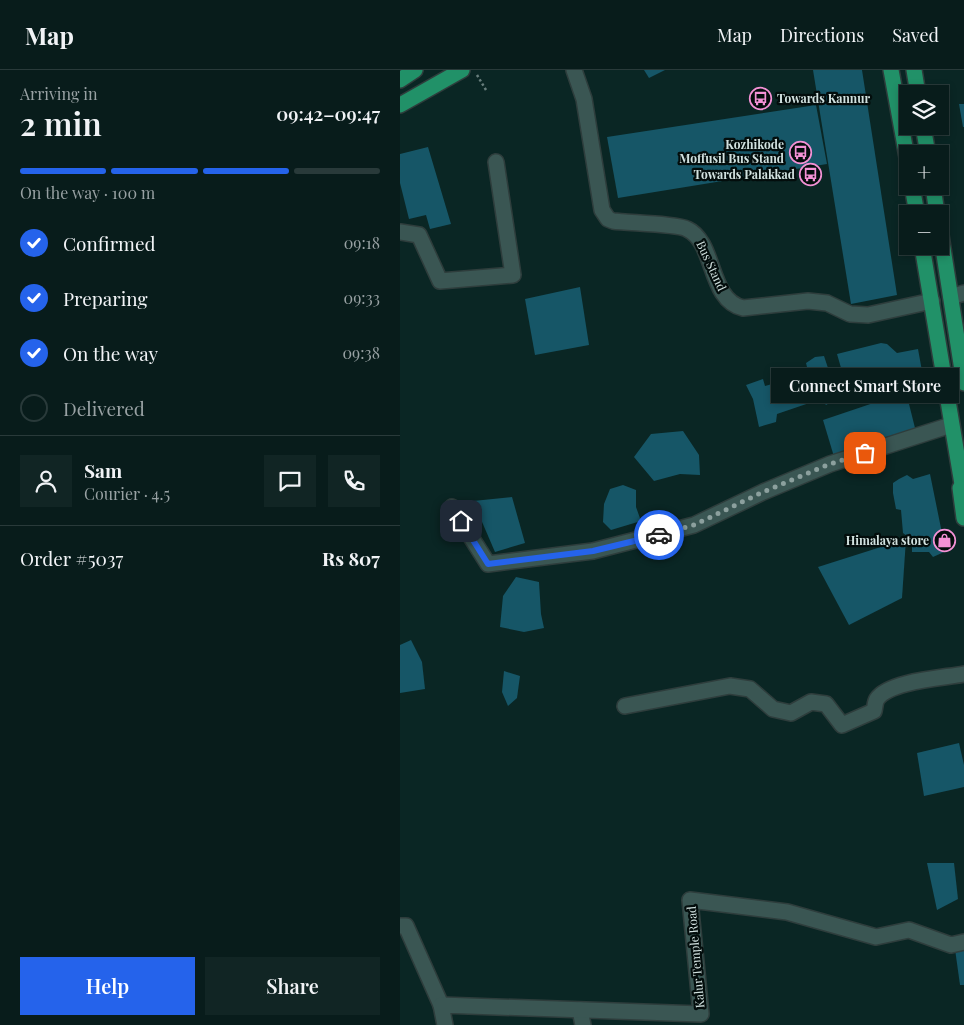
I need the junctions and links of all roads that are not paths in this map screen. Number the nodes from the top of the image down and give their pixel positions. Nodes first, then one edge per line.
1 (415, 70) edge
2 (462, 70) edge
3 (574, 70) edge
4 (891, 70) edge
5 (914, 70) edge
6 (400, 80) edge
7 (916, 85) edge
8 (400, 105) edge
9 (905, 145) edge
10 (496, 162) dead end
11 (400, 232) edge
12 (924, 255) edge
13 (947, 255) edge
14 (958, 295) edge
15 (932, 302) junction
16 (964, 383) edge
17 (952, 425) junction
18 (958, 469) junction
19 (964, 496) edge
20 (452, 507) dead end
21 (964, 518) edge
22 (964, 674) edge
23 (625, 706) dead end
24 (400, 926) edge
25 (964, 942) edge
26 (441, 1005) junction
27 (580, 1010) junction
28 (445, 1025) edge
29 (584, 1025) edge

1 - 6 main road
2 - 8 main road
3 - 15 street, Bus Stand
4 - 9 main road
5 - 7 main road
10 - 11 street
12 - 15 main road
13 - 14 main road
14 - 16 main road
15 - 17 main road
17 - 18 main road
17 - 20 street
18 - 19 main road
18 - 21 main road
22 - 23 street
24 - 26 street
25 - 27 street, Kalur Temple Road
26 - 27 street, Kalur Temple Road
26 - 28 street
27 - 29 street

